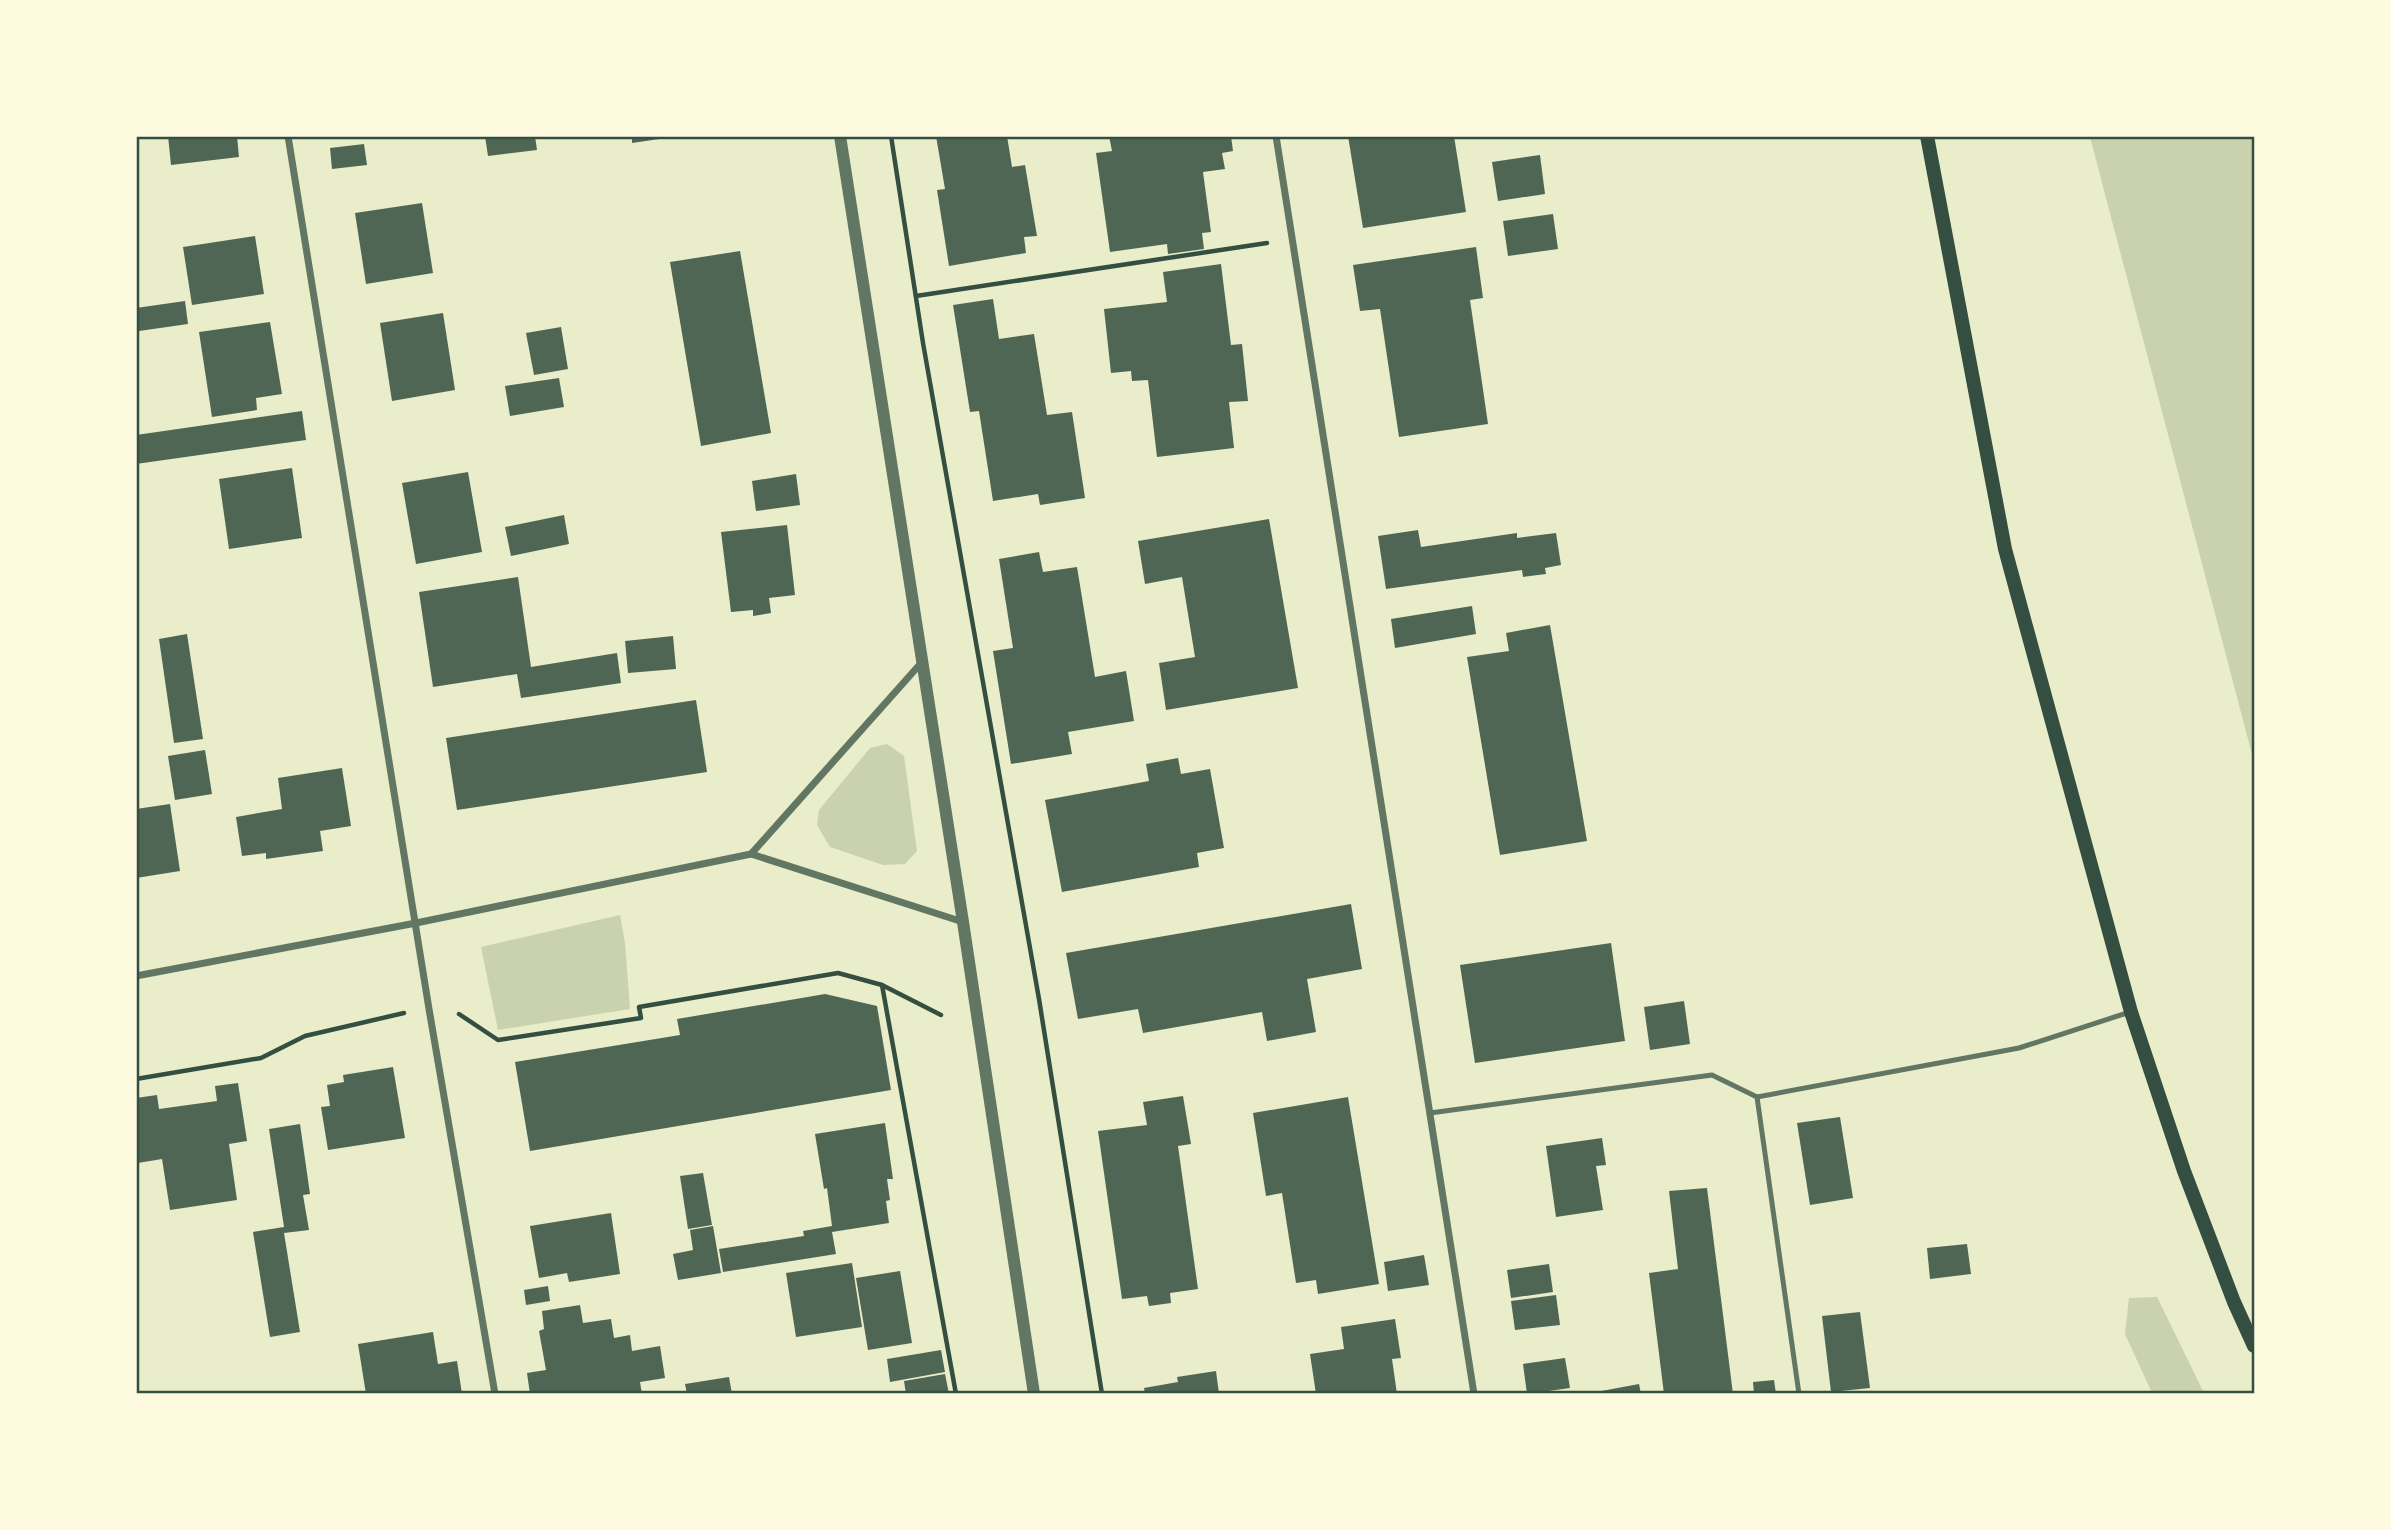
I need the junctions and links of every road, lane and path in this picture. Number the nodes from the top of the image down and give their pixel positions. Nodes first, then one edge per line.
1 (288, 136) edge
2 (840, 136) edge
3 (891, 136) edge
4 (1276, 136) edge
5 (1927, 136) edge
6 (1292, 239) junction
7 (916, 296) junction
8 (922, 662) junction
9 (751, 854) junction
10 (963, 922) junction
11 (416, 923) junction
12 (136, 976) edge
13 (882, 985) junction
14 (429, 1009) junction
15 (2131, 1012) junction
16 (941, 1014) dead end
17 (136, 1079) edge
18 (1757, 1097) junction
19 (1430, 1113) junction
20 (2255, 1346) edge
21 (495, 1394) edge
22 (956, 1394) edge
23 (1034, 1394) edge
24 (1102, 1394) edge
25 (1474, 1394) edge
26 (1799, 1394) edge

1 - 11 street
2 - 8 street
3 - 7 path
4 - 6 street
5 - 15 main road
6 - 7 path
6 - 19 street
7 - 24 path
8 - 9 street
8 - 10 street
9 - 10 street
9 - 11 street
10 - 23 street
11 - 12 street
11 - 14 street
13 - 14 path
13 - 16 path
13 - 22 path
14 - 17 path
14 - 21 street
15 - 18 lane
15 - 20 main road
18 - 19 lane
18 - 26 lane
19 - 25 street

